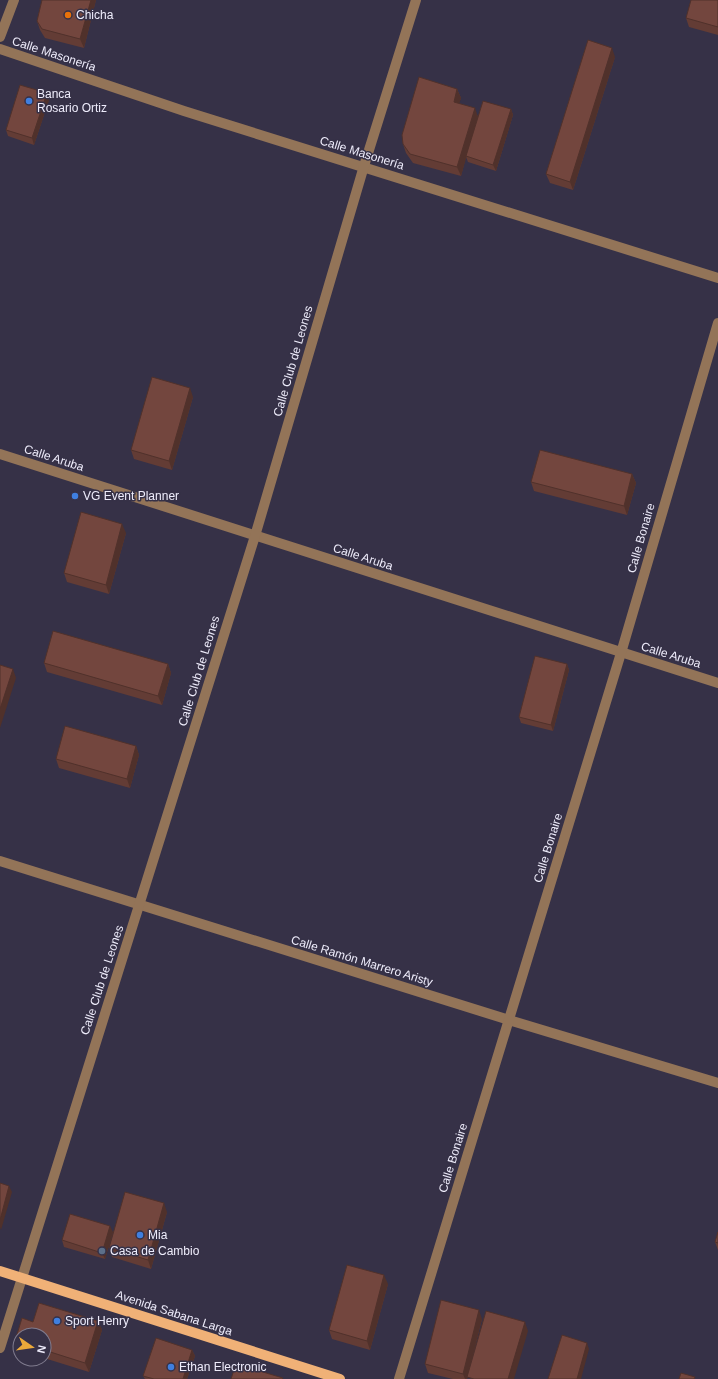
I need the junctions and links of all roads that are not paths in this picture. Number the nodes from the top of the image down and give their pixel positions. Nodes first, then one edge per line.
1 (14, 0) edge
2 (416, 0) edge
3 (0, 38) edge
4 (0, 49) edge
5 (364, 166) junction
6 (718, 278) edge
7 (718, 323) edge
8 (0, 454) edge
9 (255, 536) junction
10 (621, 654) junction
11 (718, 683) edge
12 (0, 861) edge
13 (140, 906) junction
14 (509, 1020) junction
15 (718, 1083) edge
16 (0, 1271) edge
17 (21, 1278) junction
18 (0, 1348) edge
19 (340, 1379) edge
20 (399, 1379) edge

1 - 3 street
2 - 5 street, Calle Club de Leones
4 - 5 street, Calle Masonería
5 - 6 street, Calle Masonería
5 - 9 street, Calle Club de Leones
7 - 10 street, Calle Bonaire
8 - 9 street, Calle Aruba
9 - 10 street, Calle Aruba
9 - 13 street, Calle Club de Leones
10 - 11 street, Calle Aruba
10 - 14 street, Calle Bonaire
12 - 13 street, Calle Ramón Marrero Aristy
13 - 14 street, Calle Ramón Marrero Aristy
13 - 17 street, Calle Club de Leones
14 - 15 street, Calle Ramón Marrero Aristy
14 - 20 street, Calle Bonaire
16 - 17 main road, Avenida Sabana Larga
17 - 18 street, Calle Club de Leones
17 - 19 main road, Avenida Sabana Larga

